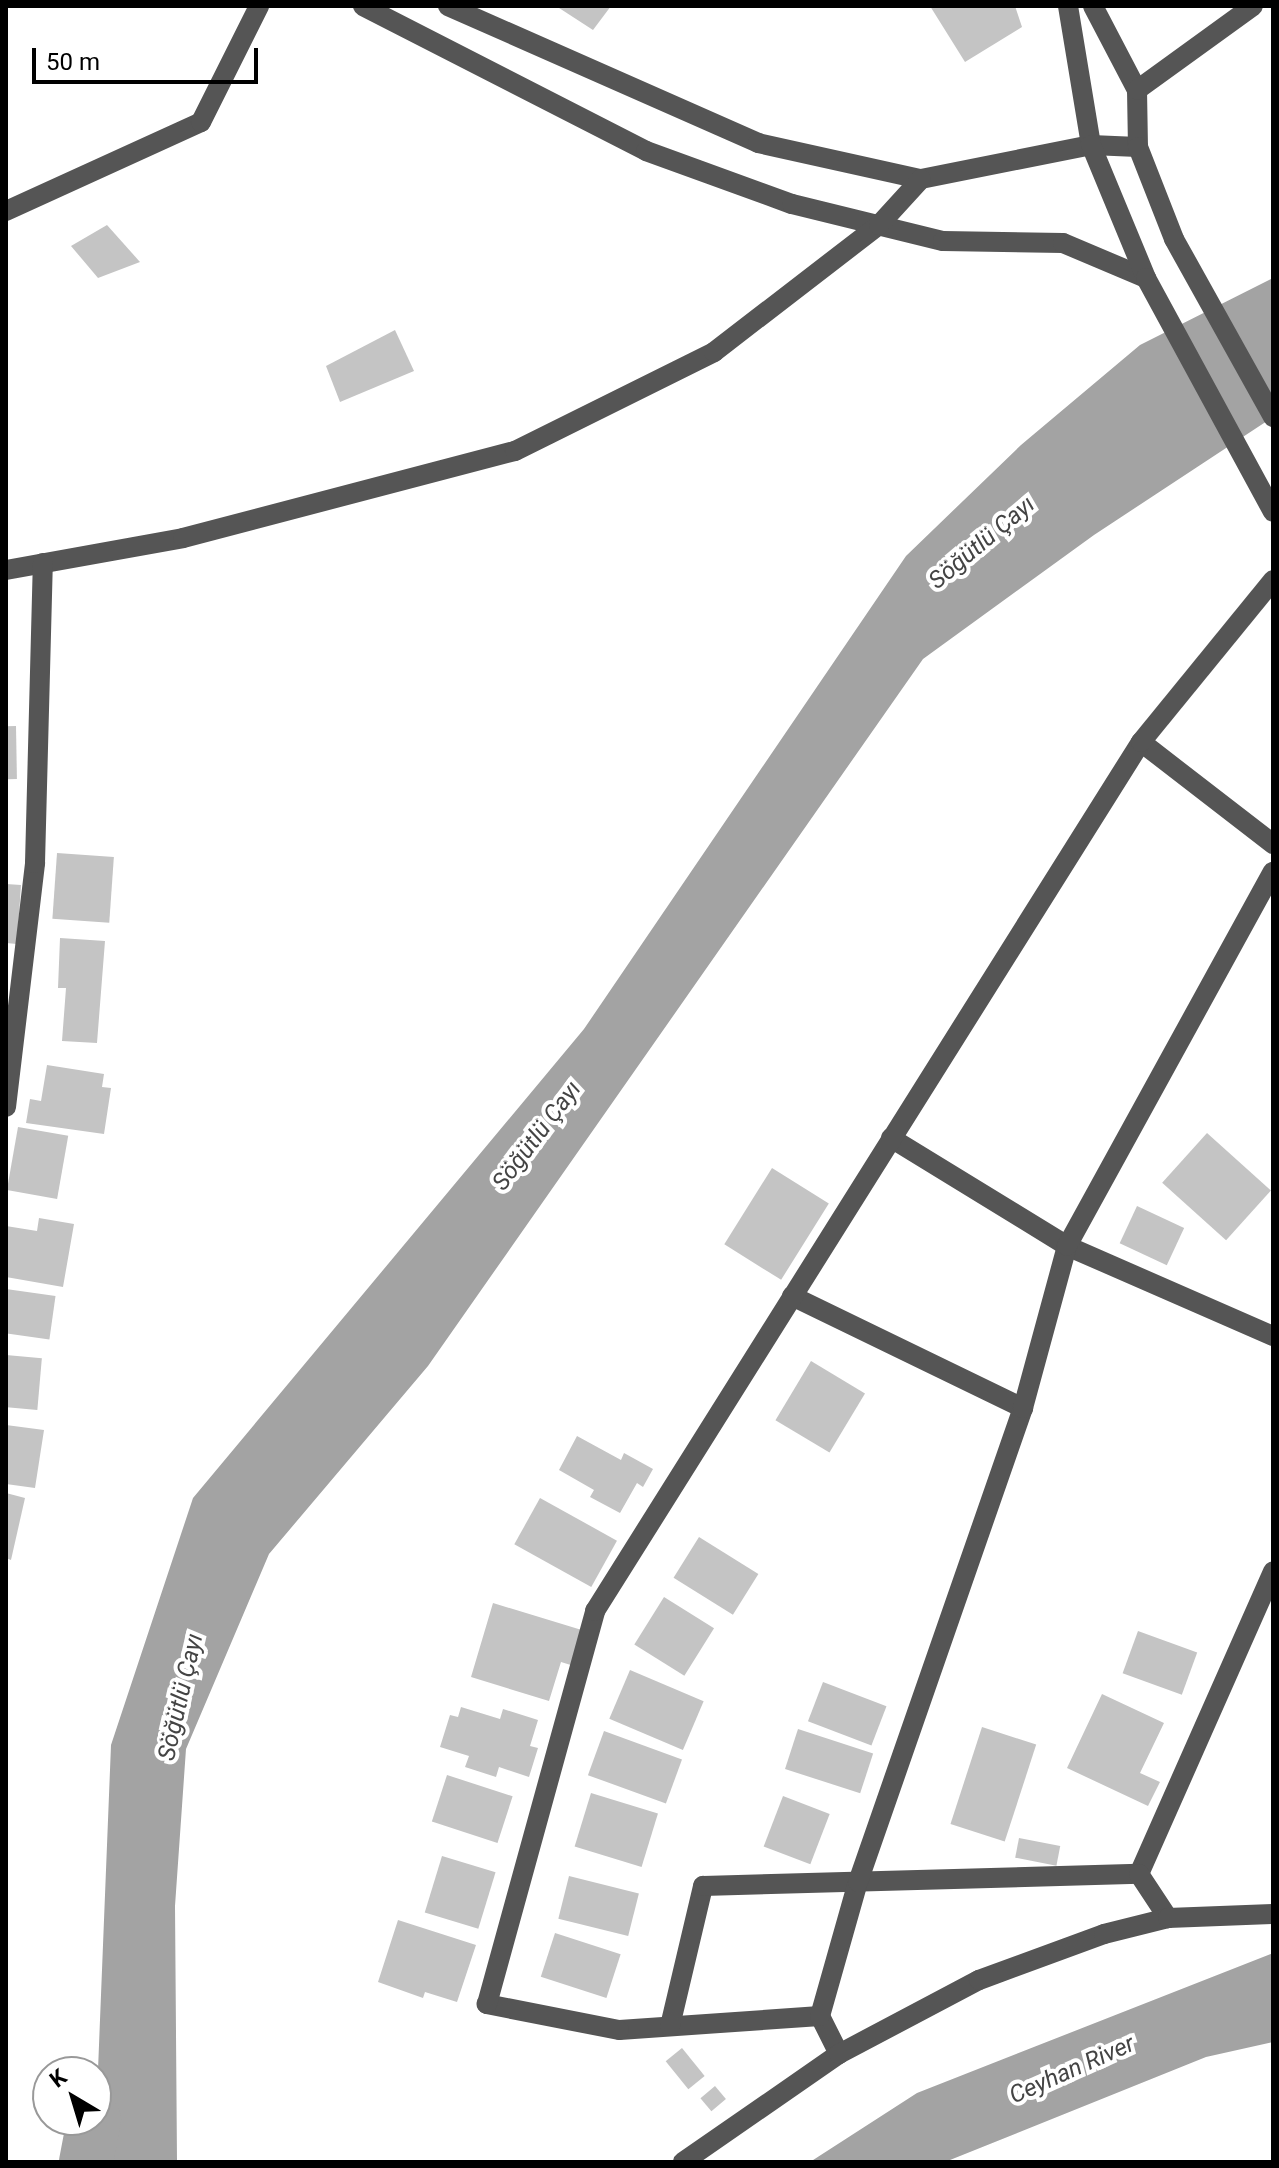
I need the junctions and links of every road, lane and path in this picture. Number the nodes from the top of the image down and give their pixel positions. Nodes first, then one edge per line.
1 (259, 6) edge
2 (363, 6) edge
3 (448, 6) edge
4 (1068, 6) edge
5 (1093, 6) edge
6 (1253, 6) edge
7 (485, 13) edge
8 (1137, 90) junction
9 (1091, 145) junction
10 (1138, 147) junction
11 (921, 179) junction
12 (6, 211) edge
13 (879, 225) junction
14 (1146, 278) junction
15 (1273, 417) edge
16 (1269, 509) edge
17 (43, 563) junction
18 (6, 570) edge
19 (1273, 580) edge
20 (1141, 742) junction
21 (1273, 844) edge
22 (1273, 872) edge
23 (6, 1107) edge
24 (891, 1138) junction
25 (1067, 1246) junction
26 (792, 1296) junction
27 (1273, 1336) edge
28 (1023, 1408) junction
29 (1273, 1571) edge
30 (1139, 1874) junction
31 (858, 1882) junction
32 (1273, 1914) edge
33 (1168, 1918) junction
34 (820, 2016) junction
35 (670, 2026) junction
36 (839, 2054) junction
37 (683, 2162) edge

1 - 12 street
2 - 13 street
3 - 7 street
4 - 9 street
5 - 8 street
6 - 8 street
7 - 11 street
8 - 10 street
9 - 10 street
9 - 11 street
9 - 14 street
10 - 15 street
11 - 13 street
13 - 14 street
13 - 17 street
14 - 16 street
17 - 18 street
17 - 23 street
19 - 20 street
20 - 21 street
20 - 24 street
22 - 25 street
24 - 25 street
24 - 26 street
25 - 27 street
25 - 28 street
26 - 28 street
26 - 35 street
28 - 31 street
29 - 30 street
30 - 31 street
30 - 33 street
31 - 34 street
31 - 35 street
32 - 33 street
33 - 36 street
34 - 35 street
34 - 36 street
36 - 37 street

